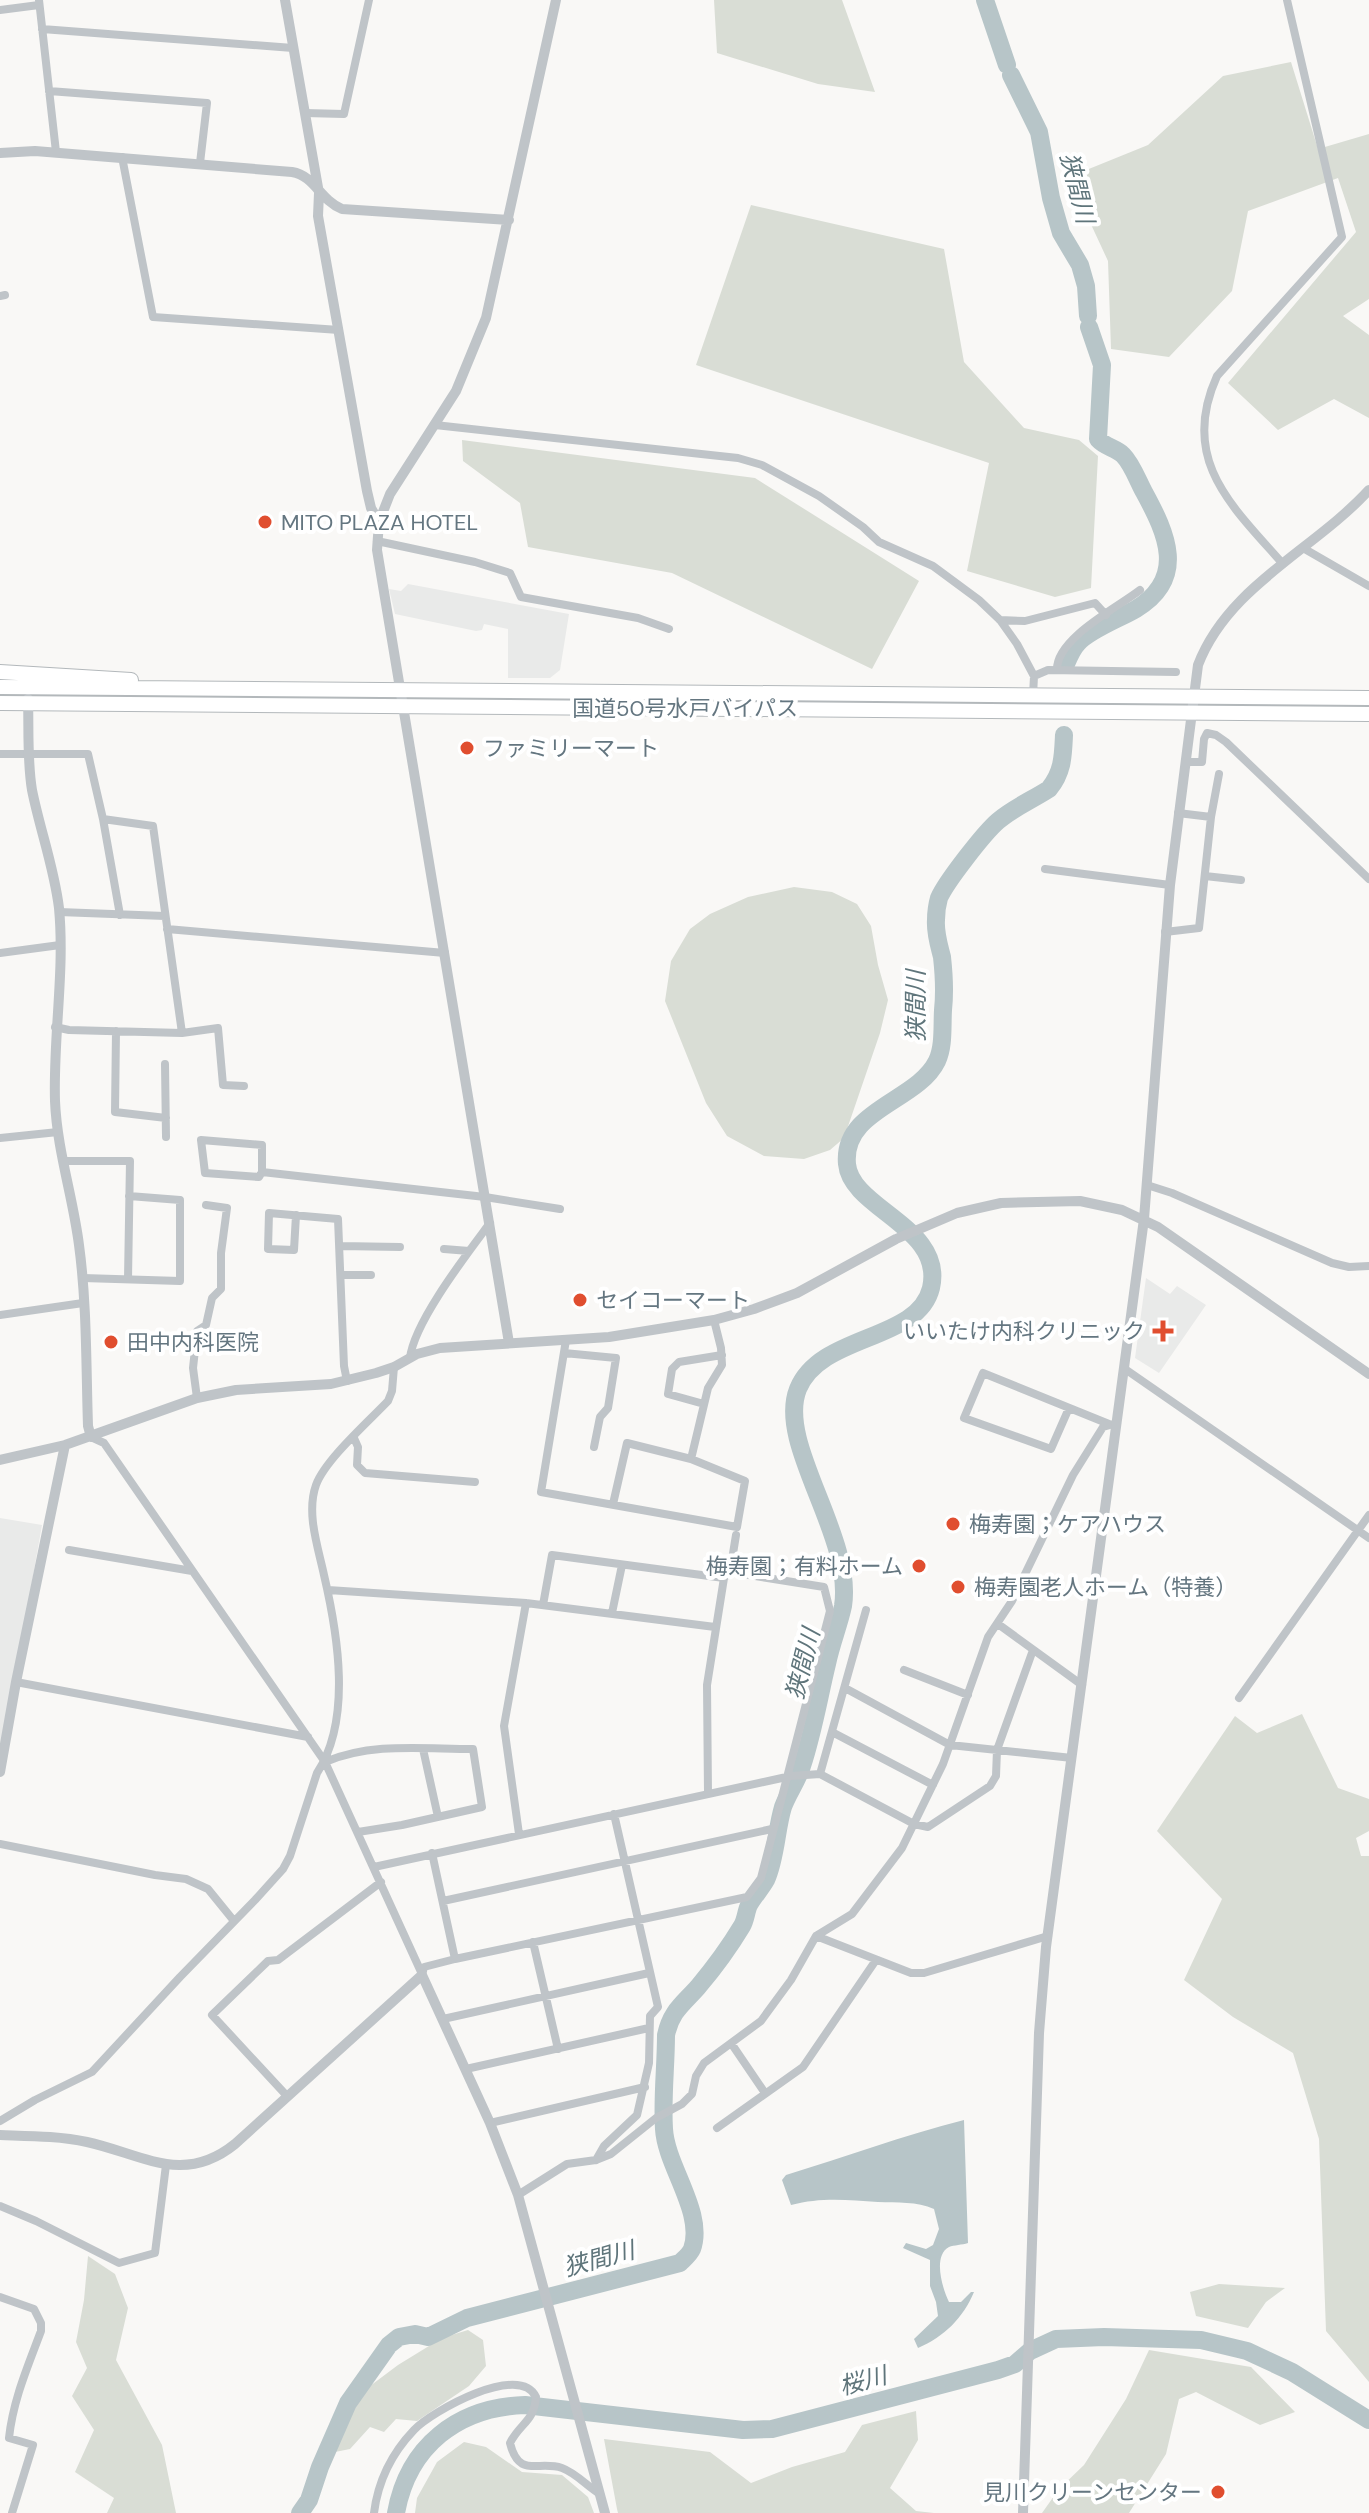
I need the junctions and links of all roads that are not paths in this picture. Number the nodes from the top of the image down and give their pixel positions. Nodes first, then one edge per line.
1 (285, 0) edge
2 (369, 0) edge
3 (556, 0) edge
4 (1287, 0) edge
5 (39, 2) edge
6 (0, 10) edge
7 (42, 29) junction
8 (293, 48) junction
9 (49, 91) junction
10 (305, 113) junction
11 (56, 152) junction
12 (0, 153) edge
13 (122, 157) junction
14 (200, 163) junction
15 (319, 193) junction
16 (509, 220) junction
17 (339, 330) junction
18 (435, 425) junction
19 (1369, 490) edge
20 (379, 522) junction
21 (377, 541) junction
22 (1303, 548) junction
23 (1283, 564) junction
24 (1369, 586) edge
25 (1140, 590) dead end
26 (1106, 615) junction
27 (1000, 620) junction
28 (669, 629) dead end
29 (1057, 669) junction
30 (0, 672) edge
31 (19, 672) junction
32 (1176, 672) dead end
33 (1034, 676) junction
34 (0, 687) edge
35 (28, 687) junction
36 (171, 688) junction
37 (399, 690) junction
38 (1033, 696) junction
39 (1193, 696) junction
40 (1369, 698) edge
41 (0, 703) edge
42 (28, 704) junction
43 (402, 706) junction
44 (0, 712) edge
45 (1192, 714) junction
46 (1369, 714) edge
47 (0, 754) edge
48 (28, 754) junction
49 (1186, 762) junction
50 (1219, 774) dead end
51 (1178, 813) junction
52 (1211, 817) junction
53 (103, 819) junction
54 (1045, 869) dead end
55 (1205, 876) junction
56 (1369, 879) edge
57 (1241, 880) dead end
58 (1170, 885) junction
59 (59, 912) junction
60 (120, 915) junction
61 (165, 916) junction
62 (167, 929) junction
63 (1165, 932) junction
64 (60, 945) junction
65 (0, 953) edge
66 (445, 953) junction
67 (55, 1027) junction
68 (116, 1031) junction
69 (182, 1033) junction
70 (165, 1064) dead end
71 (244, 1086) dead end
72 (166, 1118) junction
73 (58, 1132) junction
74 (166, 1137) dead end
75 (0, 1138) edge
76 (63, 1161) junction
77 (262, 1172) junction
78 (1147, 1185) junction
79 (129, 1196) junction
80 (485, 1197) junction
81 (206, 1205) dead end
82 (560, 1209) dead end
83 (296, 1215) junction
84 (1144, 1219) junction
85 (490, 1223) junction
86 (340, 1246) junction
87 (400, 1247) dead end
88 (444, 1249) dead end
89 (469, 1251) junction
90 (1369, 1266) edge
91 (341, 1275) junction
92 (371, 1275) dead end
93 (83, 1278) junction
94 (128, 1279) junction
95 (83, 1303) junction
96 (0, 1315) edge
97 (714, 1320) junction
98 (566, 1340) junction
99 (509, 1343) junction
100 (564, 1353) junction
101 (722, 1355) junction
102 (410, 1358) junction
103 (394, 1367) junction
104 (1125, 1369) junction
105 (1369, 1374) edge
106 (347, 1381) junction
107 (197, 1398) junction
108 (704, 1404) junction
109 (1069, 1408) junction
110 (1113, 1424) junction
111 (91, 1437) junction
112 (354, 1438) junction
113 (65, 1445) junction
114 (594, 1447) dead end
115 (691, 1459) junction
116 (0, 1460) edge
117 (475, 1482) dead end
118 (613, 1504) junction
119 (1369, 1515) edge
120 (1358, 1531) junction
121 (736, 1535) dead end
122 (1369, 1538) edge
123 (69, 1550) dead end
124 (622, 1565) junction
125 (192, 1571) junction
126 (727, 1575) junction
127 (328, 1590) junction
128 (526, 1603) junction
129 (543, 1605) junction
130 (866, 1610) dead end
131 (612, 1613) junction
132 (998, 1624) junction
133 (715, 1627) junction
134 (1033, 1650) junction
135 (904, 1670) dead end
136 (16, 1682) junction
137 (1082, 1685) junction
138 (845, 1688) junction
139 (968, 1695) junction
140 (1239, 1698) dead end
141 (832, 1732) junction
142 (309, 1737) junction
143 (950, 1745) junction
144 (423, 1749) junction
145 (997, 1750) junction
146 (1072, 1758) junction
147 (325, 1762) junction
148 (0, 1772) edge
149 (816, 1774) junction
150 (788, 1776) junction
151 (933, 1785) junction
152 (708, 1793) junction
153 (614, 1814) junction
154 (438, 1817) junction
155 (914, 1824) junction
156 (772, 1829) junction
157 (358, 1832) junction
158 (519, 1834) junction
159 (0, 1844) edge
160 (432, 1853) junction
161 (625, 1862) junction
162 (374, 1867) junction
163 (381, 1882) junction
164 (443, 1901) junction
165 (638, 1920) junction
166 (234, 1921) junction
167 (816, 1936) junction
168 (1048, 1936) junction
169 (533, 1942) junction
170 (455, 1959) junction
171 (876, 1960) junction
172 (649, 1973) junction
173 (422, 1975) junction
174 (546, 1996) junction
175 (443, 2019) junction
176 (649, 2028) junction
177 (731, 2043) junction
178 (558, 2049) junction
179 (466, 2069) junction
180 (645, 2087) junction
181 (765, 2093) junction
182 (287, 2096) junction
183 (0, 2121) edge
184 (490, 2123) junction
185 (717, 2128) dead end
186 (0, 2135) edge
187 (596, 2160) junction
188 (166, 2165) junction
189 (518, 2195) junction
190 (0, 2206) edge
191 (0, 2297) edge
192 (600, 2494) junction
193 (12, 2513) edge
194 (374, 2513) edge
195 (605, 2513) edge
196 (1023, 2513) edge

1 - 8 street
2 - 10 street
3 - 16 street
4 - 23 street
5 - 6 street
5 - 7 street
7 - 8 street
7 - 9 street
8 - 10 street
9 - 11 street
9 - 14 street
10 - 15 street
11 - 12 street
11 - 13 street
13 - 14 street
13 - 17 street
14 - 15 street
15 - 16 street
15 - 17 street
16 - 18 street
17 - 20 street
18 - 20 street
18 - 27 street
19 - 22 street
20 - 21 street
21 - 28 street
21 - 37 street
22 - 23 street
22 - 24 street
23 - 39 street
25 - 26 street
26 - 27 street
26 - 29 street
27 - 33 street
29 - 32 street
29 - 33 street
30 - 31 highway
31 - 35 street
31 - 36 highway
33 - 38 street
34 - 35 highway, 国道50号水戸バイパス
35 - 36 highway, 国道50号水戸バイパス
35 - 42 street
36 - 37 highway, 国道50号水戸バイパス
37 - 38 highway, 国道50号水戸バイパス
37 - 43 street
38 - 39 highway, 国道50号水戸バイパス
39 - 40 highway, 国道50号水戸バイパス
39 - 45 street
41 - 42 highway, 国道50号水戸バイパス
42 - 43 highway, 国道50号水戸バイパス
42 - 44 highway
42 - 48 street
43 - 45 highway, 国道50号水戸バイパス
43 - 66 street
45 - 46 highway, 国道50号水戸バイパス
45 - 49 street
47 - 48 street
48 - 53 street
48 - 59 street
49 - 51 street
49 - 56 street
50 - 52 street
51 - 52 street
51 - 58 street
52 - 55 street
53 - 60 street
53 - 61 street
54 - 58 street
55 - 57 street
55 - 63 street
58 - 63 street
59 - 60 street
59 - 64 street
60 - 61 street
61 - 62 street
62 - 66 street
62 - 69 street
63 - 78 street
64 - 65 street
64 - 67 street
66 - 80 street
67 - 68 street
67 - 73 street
68 - 69 street
68 - 72 street
69 - 71 street
70 - 72 street
72 - 74 street
73 - 75 street
73 - 76 street
76 - 79 street
76 - 93 street
77 - 77 street
77 - 80 street
78 - 84 street
78 - 90 street
79 - 94 street
79 - 94 street
80 - 82 street
80 - 85 street
81 - 107 street
83 - 83 street
83 - 86 street
84 - 97 street
84 - 104 street
84 - 105 street
85 - 89 street
85 - 99 street
86 - 87 street
86 - 91 street
88 - 89 street
89 - 102 street
91 - 92 street
91 - 106 street
93 - 94 street
93 - 95 street
95 - 96 street
95 - 111 street
97 - 98 street
97 - 101 street
98 - 99 street
98 - 100 street
99 - 102 street
100 - 114 street
100 - 118 street
101 - 108 street
101 - 108 street
102 - 103 street
103 - 106 street
103 - 112 street
104 - 110 street
104 - 120 street
106 - 107 street
107 - 111 street
108 - 115 street
109 - 109 street
109 - 110 street
110 - 132 street
110 - 137 street
111 - 113 street
111 - 125 street
112 - 117 street
112 - 127 street
113 - 116 street
113 - 136 street
115 - 118 street
115 - 118 street
119 - 120 street
120 - 122 street
120 - 140 street
121 - 126 street
123 - 125 street
124 - 126 street
124 - 129 street
124 - 131 street
125 - 142 street
126 - 133 street
126 - 150 street
127 - 128 street
127 - 147 street
128 - 129 street
128 - 158 street
129 - 131 street
130 - 138 street
131 - 133 street
132 - 134 street
132 - 139 street
133 - 152 street
134 - 137 street
134 - 145 street
135 - 139 street
136 - 142 street
136 - 148 street
137 - 146 street
138 - 141 street
138 - 143 street
139 - 143 street
141 - 149 street
141 - 151 street
142 - 147 street
143 - 145 street
143 - 151 street
144 - 147 street
144 - 154 street
144 - 154 street
145 - 146 street
145 - 155 street
146 - 168 street
147 - 157 street
147 - 166 street
149 - 150 street
149 - 155 street
150 - 152 street
150 - 156 street
151 - 155 street
152 - 153 street
153 - 158 street
153 - 161 street
154 - 157 street
155 - 167 street
156 - 161 street
156 - 165 street
157 - 162 street
158 - 160 street
159 - 166 street
160 - 162 street
160 - 164 street
161 - 164 street
161 - 165 street
162 - 163 street
163 - 173 street
163 - 182 street
164 - 170 street
165 - 169 street
165 - 172 street
166 - 183 street
167 - 171 street
167 - 177 street
168 - 171 street
168 - 196 street
169 - 170 street
169 - 174 street
170 - 173 street
171 - 181 street
172 - 174 street
172 - 176 street
173 - 175 street
173 - 182 street
174 - 175 street
174 - 178 street
175 - 179 street
176 - 178 street
176 - 180 street
177 - 181 street
177 - 187 street
178 - 179 street
179 - 184 street
180 - 184 street
180 - 187 street
181 - 185 street
182 - 188 street
184 - 189 street
186 - 188 street
187 - 189 street
188 - 190 street
189 - 192 street
191 - 193 street
192 - 194 street
192 - 195 street

